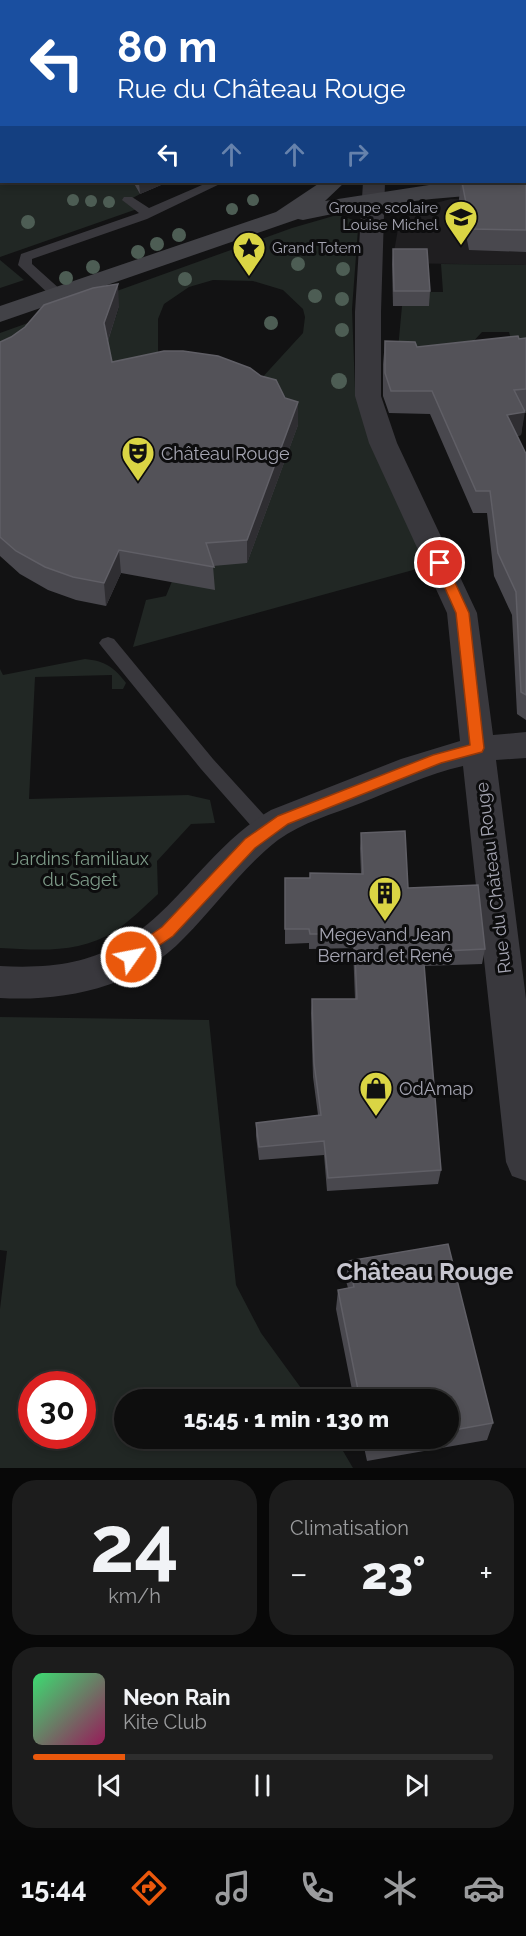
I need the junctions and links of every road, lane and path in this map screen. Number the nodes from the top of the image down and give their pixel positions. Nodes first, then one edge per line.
1 (216, 183) edge
2 (308, 183) edge
3 (333, 183) edge
4 (470, 183) edge
5 (497, 186) junction
6 (526, 187) edge
7 (373, 190) edge
8 (128, 200) dead end
9 (148, 213) junction
10 (284, 217) junction
11 (144, 263) junction
12 (57, 294) junction
13 (0, 314) edge
14 (108, 643) dead end
15 (526, 746) edge
16 (477, 748) junction
17 (266, 830) junction
18 (514, 964) edge
19 (0, 982) edge
20 (526, 1162) edge

1 - 9 lane
2 - 11 main road
3 - 10 main road
4 - 5 main road
5 - 6 main road
5 - 7 main road
7 - 10 main road
7 - 16 street, Rue du Château Rouge
8 - 9 lane
9 - 12 lane
10 - 11 main road
11 - 12 main road
12 - 13 main road
14 - 17 lane
15 - 16 street
16 - 17 street
16 - 18 street, Rue du Château Rouge
17 - 19 street
18 - 20 street, Rue du Château Rouge

